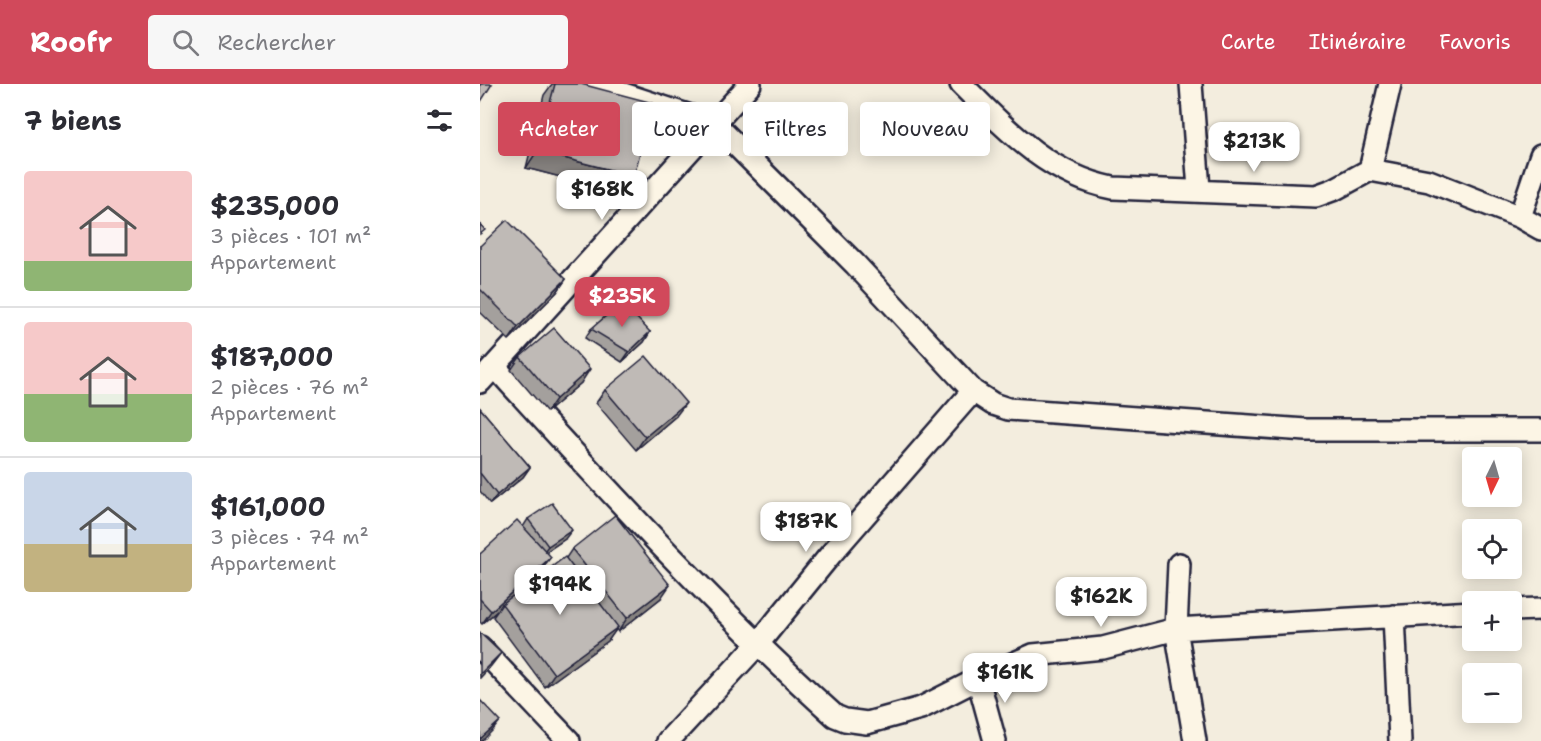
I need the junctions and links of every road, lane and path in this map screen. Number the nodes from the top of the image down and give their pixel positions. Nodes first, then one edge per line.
1 (593, 84) edge
2 (750, 84) edge
3 (961, 84) edge
4 (1191, 84) edge
5 (1390, 84) edge
6 (648, 102) edge
7 (731, 106) edge
8 (731, 140) edge
9 (1541, 155) edge
10 (685, 156) edge
11 (1370, 170) junction
12 (1198, 189) junction
13 (1520, 216) junction
14 (1541, 229) edge
15 (486, 369) edge
16 (973, 391) junction
17 (1541, 430) edge
18 (1179, 564) dead end
19 (1541, 609) edge
20 (1522, 610) edge
21 (1462, 613) edge
22 (1394, 616) junction
23 (1176, 629) junction
24 (757, 645) junction
25 (480, 646) edge
26 (978, 679) junction
27 (678, 737) edge
28 (569, 741) edge
29 (996, 741) edge
30 (1195, 741) edge
31 (1400, 741) edge

1 - 6 street
2 - 7 street
3 - 12 street
4 - 12 street
5 - 11 street
8 - 16 street
9 - 13 street
10 - 15 street
11 - 12 street
11 - 13 street
13 - 14 street
15 - 24 street
16 - 17 street
16 - 24 street
18 - 23 street
19 - 20 street
21 - 22 street
22 - 23 street
22 - 31 street
23 - 26 street
23 - 30 street
24 - 26 street
24 - 27 street
25 - 28 street
26 - 29 street

